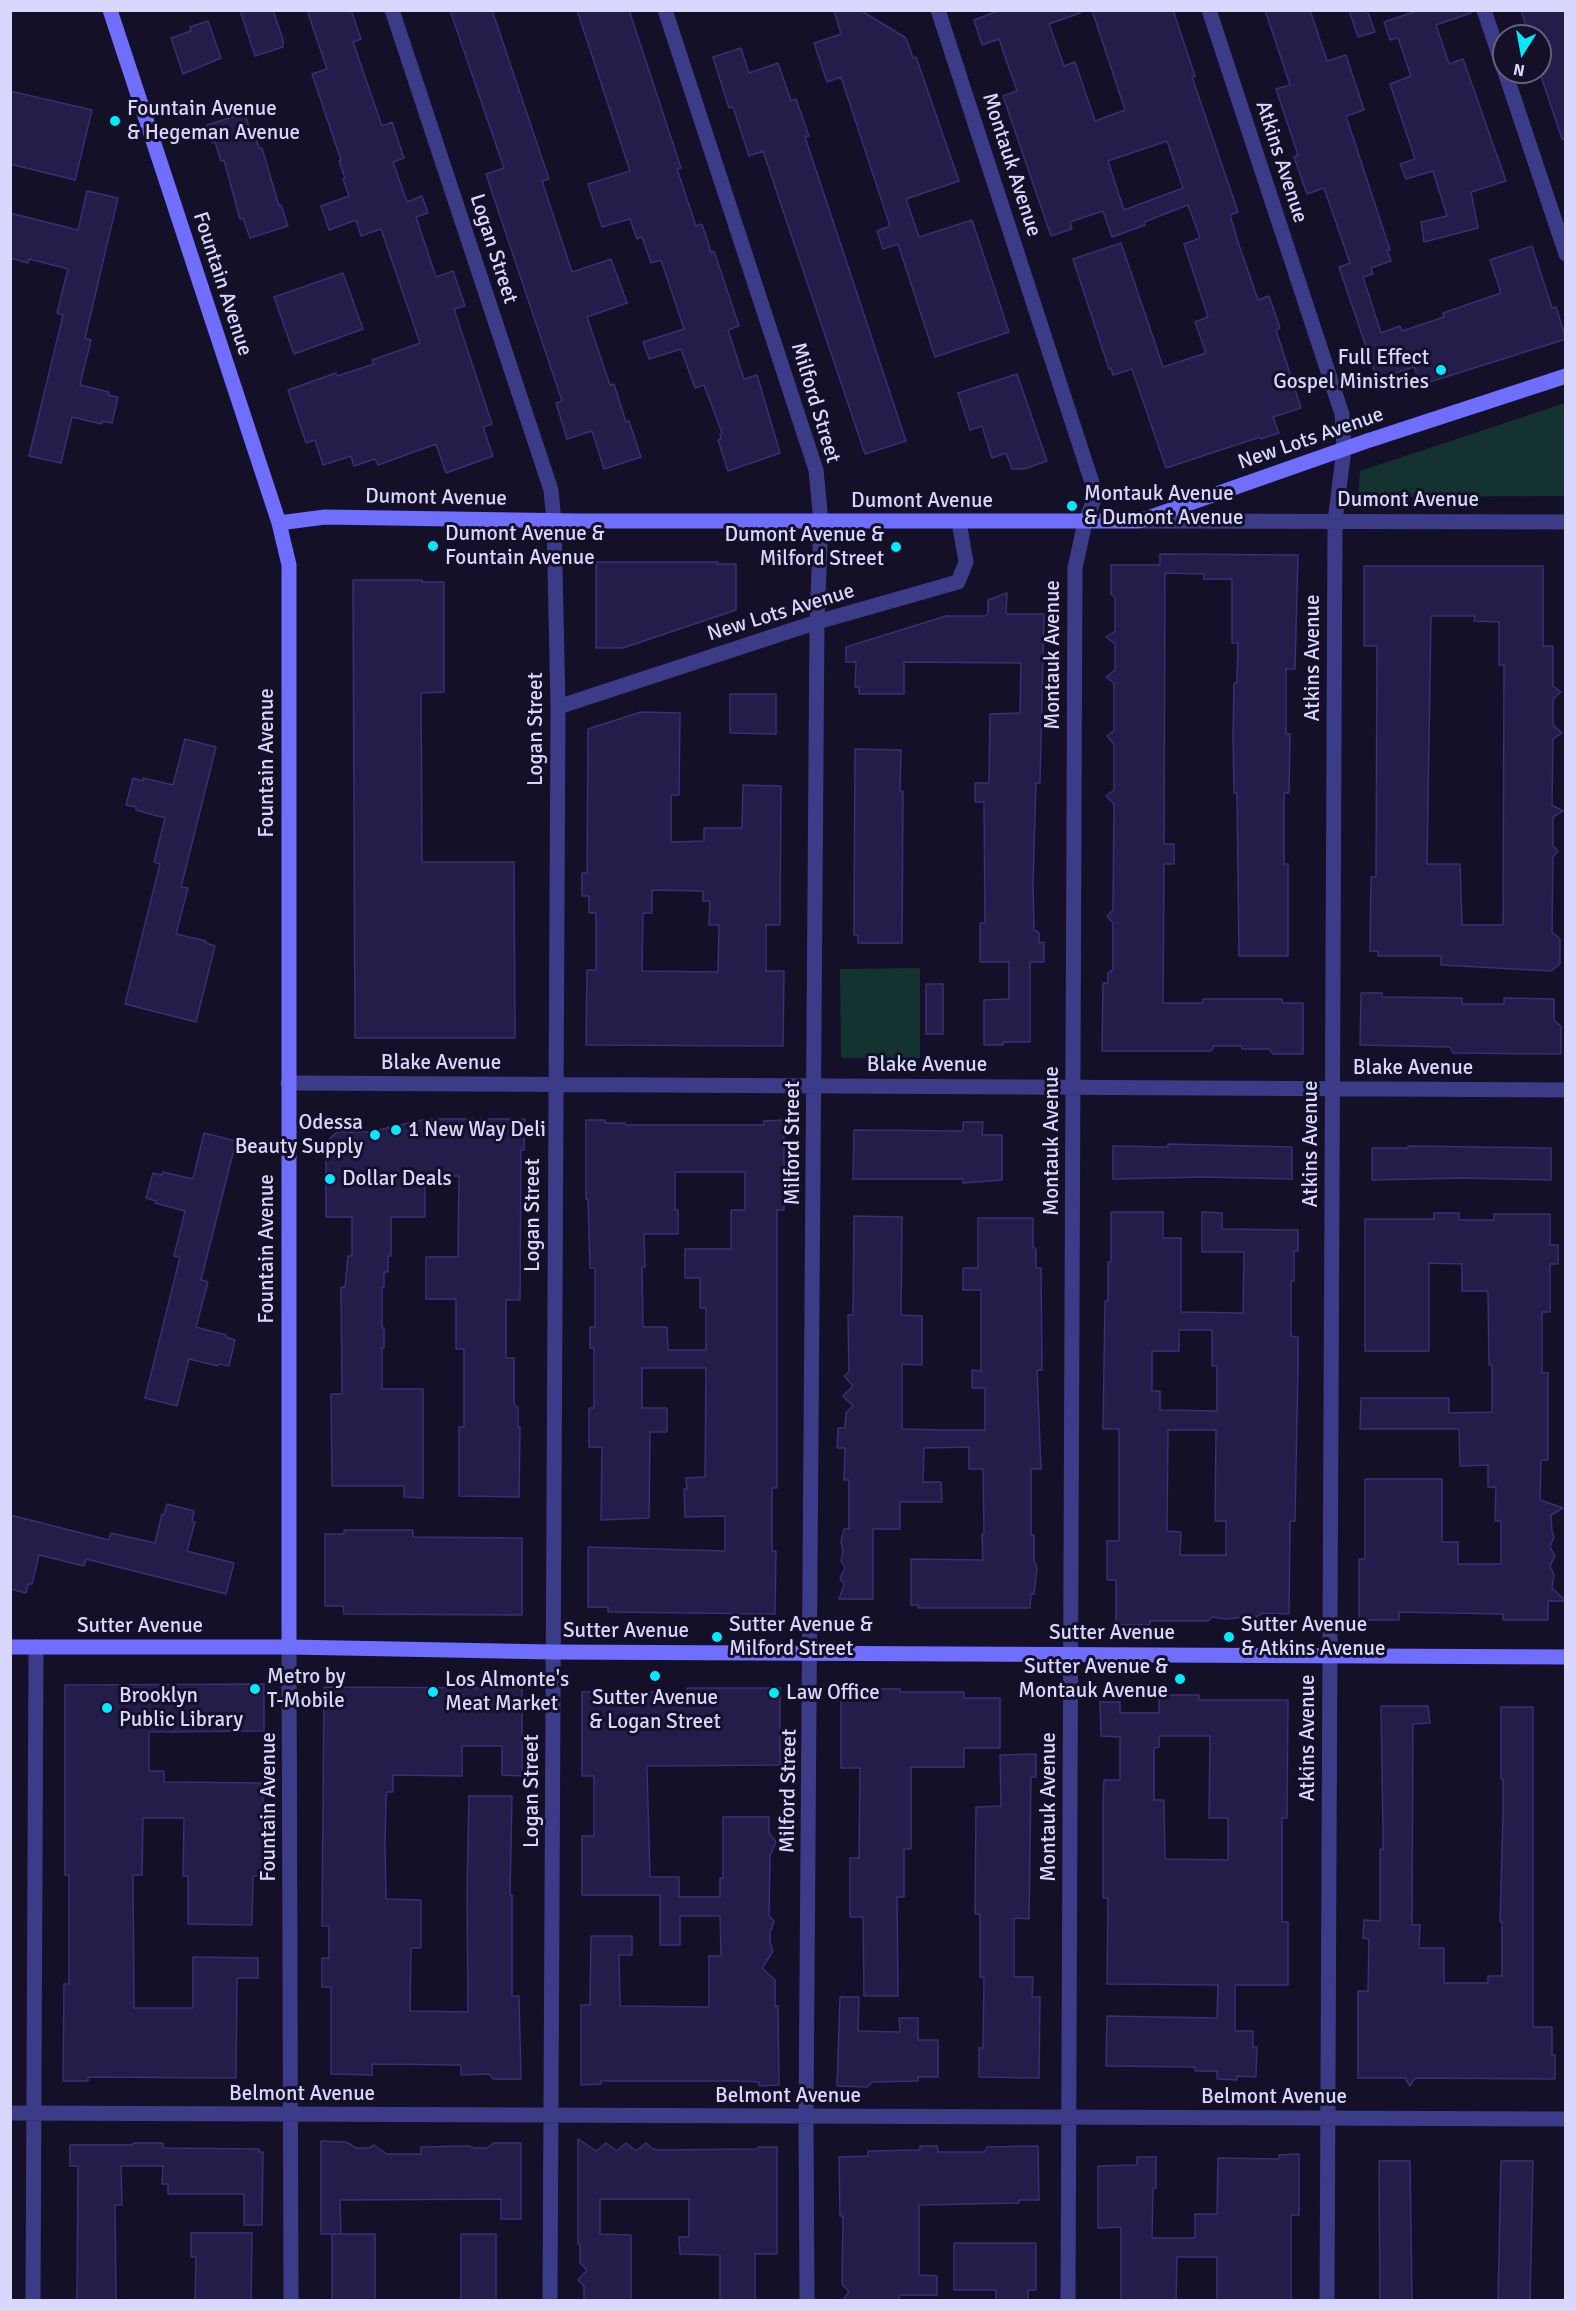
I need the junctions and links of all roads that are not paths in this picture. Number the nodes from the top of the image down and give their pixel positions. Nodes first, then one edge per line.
1 (110, 10) edge
2 (392, 10) edge
3 (664, 10) edge
4 (938, 10) edge
5 (1209, 10) edge
6 (1484, 10) edge
7 (1492, 34) edge
8 (1508, 84) edge
9 (1566, 254) edge
10 (1566, 376) edge
11 (1344, 449) junction
12 (554, 520) junction
13 (1139, 521) junction
14 (1335, 521) junction
15 (822, 522) junction
16 (959, 522) junction
17 (1085, 522) junction
18 (1566, 522) edge
19 (279, 523) junction
20 (817, 622) junction
21 (558, 707) junction
22 (288, 1083) junction
23 (555, 1084) junction
24 (814, 1085) junction
25 (1073, 1087) junction
26 (1332, 1089) junction
27 (1566, 1090) edge
28 (10, 1647) edge
29 (36, 1647) junction
30 (289, 1647) junction
31 (553, 1652) junction
32 (811, 1653) junction
33 (1071, 1654) junction
34 (1330, 1655) junction
35 (1566, 1657) edge
36 (10, 2113) edge
37 (34, 2114) junction
38 (292, 2114) junction
39 (552, 2117) junction
40 (807, 2117) junction
41 (1069, 2118) junction
42 (1328, 2118) junction
43 (1566, 2119) edge
44 (33, 2301) edge
45 (291, 2301) edge
46 (550, 2301) edge
47 (807, 2301) edge
48 (1068, 2301) edge
49 (1327, 2301) edge

1 - 19 street, Fountain Avenue
2 - 12 street, Logan Street
3 - 15 street, Milford Street
4 - 17 street, Montauk Avenue
5 - 11 street, Atkins Avenue
6 - 7 street
8 - 9 street
10 - 11 street, New Lots Avenue
11 - 13 street, New Lots Avenue
11 - 14 street, Atkins Avenue
12 - 15 street, Dumont Avenue
12 - 19 street, Dumont Avenue
12 - 21 street, Logan Street
13 - 14 street, Dumont Avenue
13 - 17 street, Dumont Avenue
14 - 18 street, Dumont Avenue
14 - 26 street, Atkins Avenue
15 - 16 street, Dumont Avenue
15 - 20 street, Milford Street
16 - 17 street, Dumont Avenue
16 - 20 street, New Lots Avenue
17 - 25 street, Montauk Avenue
19 - 22 street, Fountain Avenue
20 - 21 street, New Lots Avenue
20 - 24 street, Milford Street
21 - 23 street, Logan Street
22 - 23 street, Blake Avenue
22 - 30 street, Fountain Avenue
23 - 24 street, Blake Avenue
23 - 31 street, Logan Street
24 - 25 street, Blake Avenue
24 - 32 street, Milford Street
25 - 26 street, Blake Avenue
25 - 33 street, Montauk Avenue
26 - 27 street, Blake Avenue
26 - 34 street, Atkins Avenue
28 - 29 street, Sutter Avenue
29 - 30 street, Sutter Avenue
29 - 37 street
30 - 31 street, Sutter Avenue
30 - 38 street, Fountain Avenue
31 - 32 street, Sutter Avenue
31 - 39 street, Logan Street
32 - 33 street, Sutter Avenue
32 - 40 street, Milford Street
33 - 34 street, Sutter Avenue
33 - 41 street, Montauk Avenue
34 - 35 street, Sutter Avenue
34 - 42 street, Atkins Avenue
36 - 37 street, Belmont Avenue
37 - 38 street, Belmont Avenue
37 - 44 street
38 - 39 street, Belmont Avenue
38 - 45 street, Fountain Avenue
39 - 40 street, Belmont Avenue
39 - 46 street, Logan Street
40 - 41 street, Belmont Avenue
40 - 47 street, Milford Street
41 - 42 street, Belmont Avenue
41 - 48 street, Montauk Avenue
42 - 43 street, Belmont Avenue
42 - 49 street, Atkins Avenue

